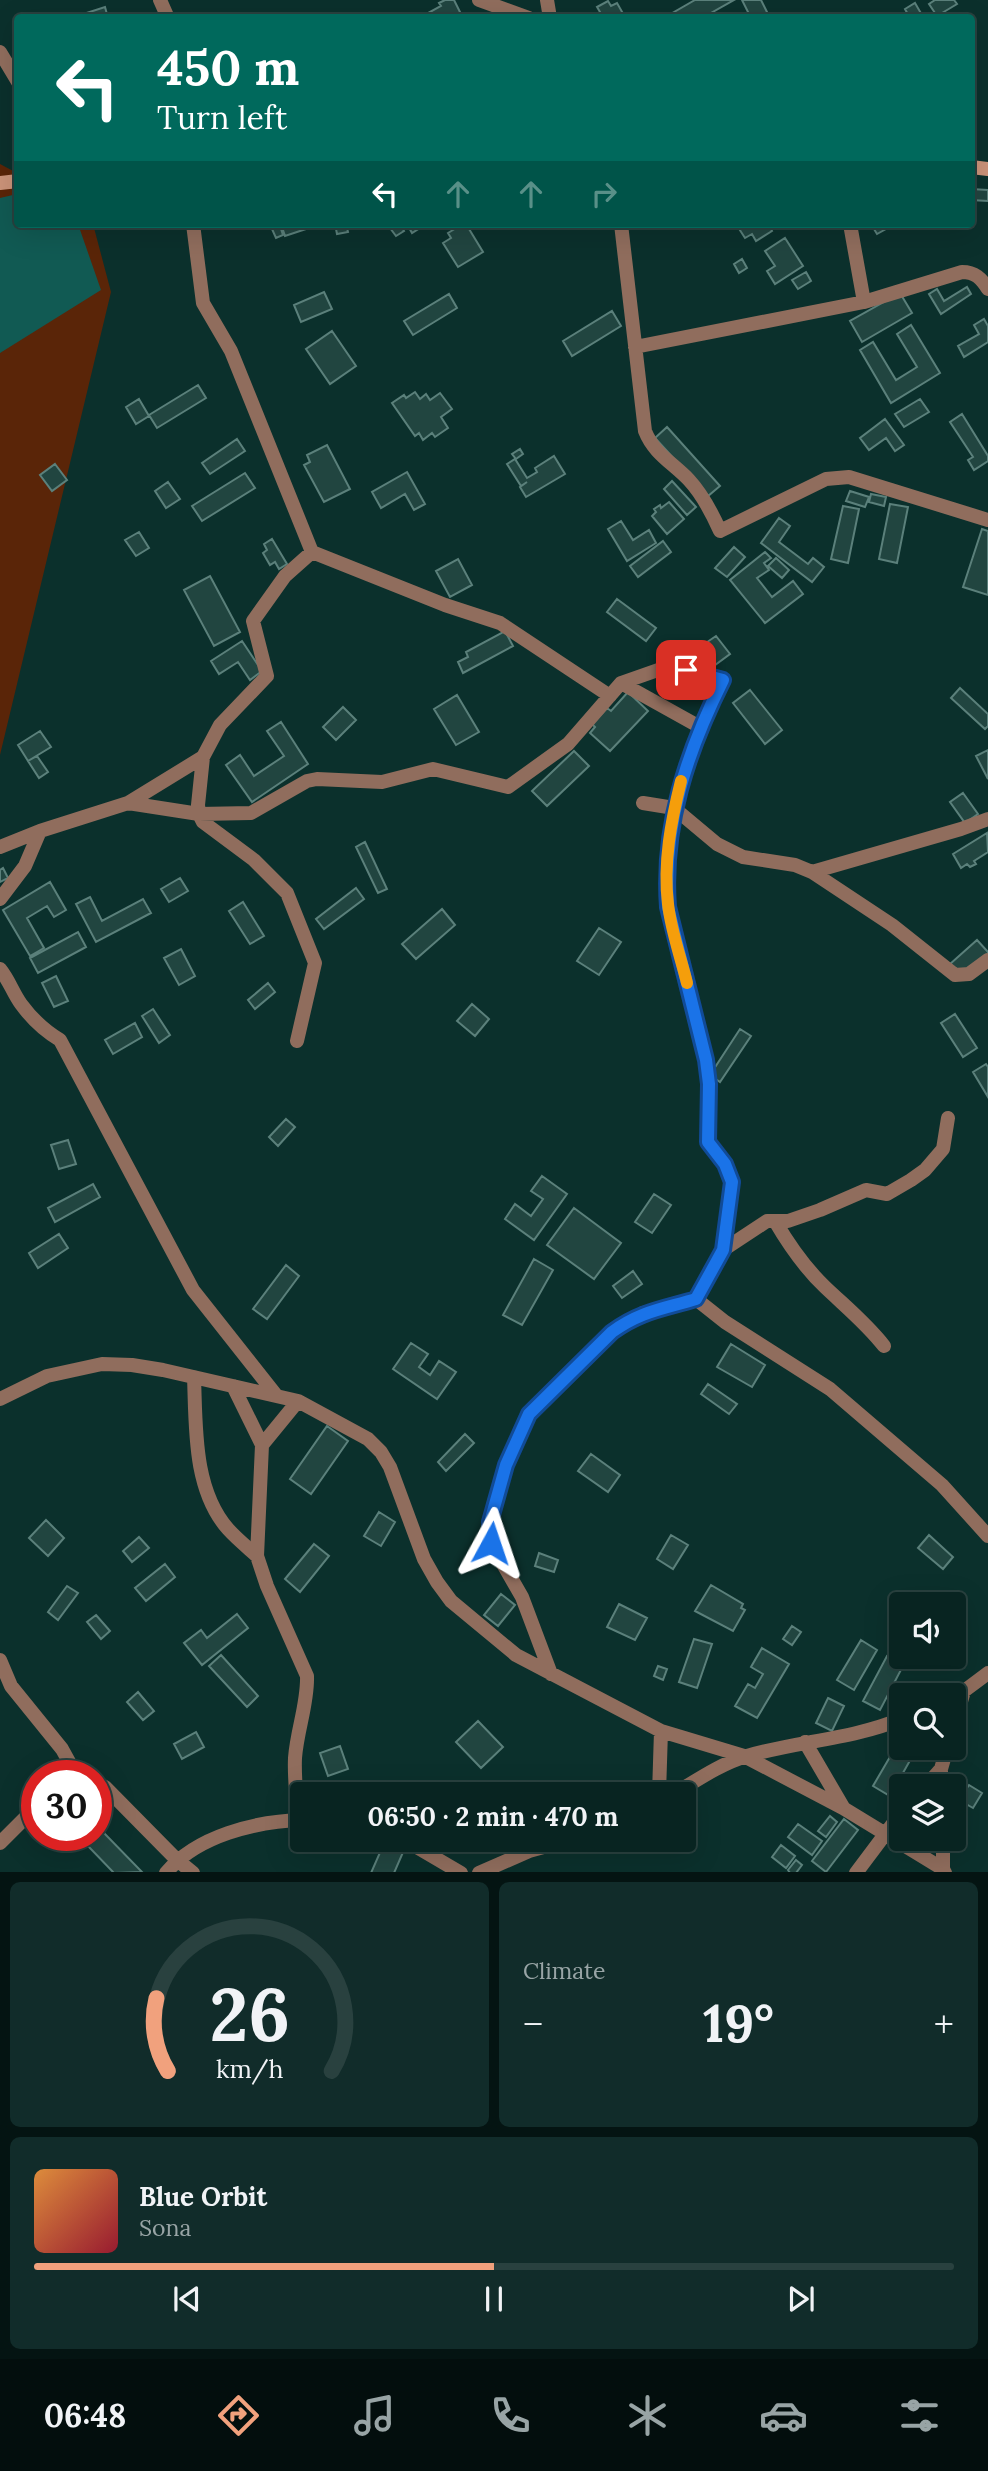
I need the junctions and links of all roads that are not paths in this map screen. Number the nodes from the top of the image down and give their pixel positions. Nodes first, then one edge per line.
1 (479, 0) edge
2 (518, 14) edge
3 (0, 52) edge
4 (14, 75) edge
5 (194, 228) edge
6 (621, 228) edge
7 (851, 228) edge
8 (988, 289) edge
9 (864, 302) junction
10 (635, 347) junction
11 (988, 520) edge
12 (312, 552) junction
13 (621, 683) junction
14 (610, 696) junction
15 (700, 727) junction
16 (203, 757) junction
17 (128, 803) junction
18 (643, 803) dead end
19 (674, 808) junction
20 (199, 814) junction
21 (988, 818) edge
22 (40, 831) junction
23 (0, 847) edge
24 (812, 872) junction
25 (0, 900) edge
26 (988, 960) edge
27 (0, 969) edge
28 (297, 1041) dead end
29 (948, 1118) dead end
30 (775, 1221) junction
31 (723, 1250) junction
32 (696, 1299) junction
33 (884, 1346) dead end
34 (194, 1377) junction
35 (233, 1386) junction
36 (276, 1395) junction
37 (0, 1399) edge
38 (299, 1401) junction
39 (262, 1445) junction
40 (988, 1536) edge
41 (257, 1556) junction
42 (0, 1660) edge
43 (988, 1673) edge
44 (551, 1674) junction
45 (966, 1689) edge
46 (889, 1722) edge
47 (662, 1731) junction
48 (805, 1742) junction
49 (744, 1756) junction
50 (68, 1760) edge
51 (944, 1760) edge
52 (941, 1769) junction
53 (937, 1774) edge
54 (941, 1774) edge
55 (297, 1782) edge
56 (660, 1782) edge
57 (696, 1782) edge
58 (112, 1795) edge
59 (844, 1808) junction
60 (290, 1821) edge
61 (21, 1822) edge
62 (889, 1828) edge
63 (885, 1833) junction
64 (0, 1843) edge
65 (943, 1851) edge
66 (426, 1852) edge
67 (527, 1852) edge
68 (176, 1859) junction
69 (944, 1871) edge
70 (166, 1872) edge
71 (193, 1872) edge
72 (461, 1872) edge
73 (478, 1872) edge
74 (856, 1872) edge

1 - 2 street
3 - 4 street
5 - 12 street
6 - 10 street
7 - 9 street
8 - 9 street
9 - 10 street
10 - 11 street
12 - 14 street
12 - 16 street
13 - 14 street
13 - 15 street
13 - 15 street
14 - 20 street
15 - 19 street
16 - 17 street
16 - 20 street
17 - 20 street
17 - 22 street
18 - 19 street
19 - 24 street
19 - 31 street
20 - 28 street
21 - 24 street
22 - 23 street
22 - 25 street
24 - 26 street
27 - 36 street
29 - 30 street
30 - 31 street
30 - 33 street
31 - 32 street
32 - 40 street
32 - 44 street
34 - 35 street
34 - 37 street
34 - 41 street
35 - 36 street
35 - 39 street
36 - 38 street
38 - 39 street
38 - 44 street
39 - 41 street
41 - 55 street
42 - 50 street
43 - 45 street
44 - 47 street
46 - 48 street
47 - 49 street
47 - 56 street
48 - 49 street
48 - 59 street
49 - 57 street
49 - 59 street
51 - 52 street
52 - 53 street
52 - 54 street
58 - 68 street
59 - 63 street
60 - 68 street
61 - 64 street
62 - 63 street
63 - 69 street
63 - 74 street
65 - 69 street
66 - 72 street
67 - 73 street
68 - 70 street
68 - 71 street

